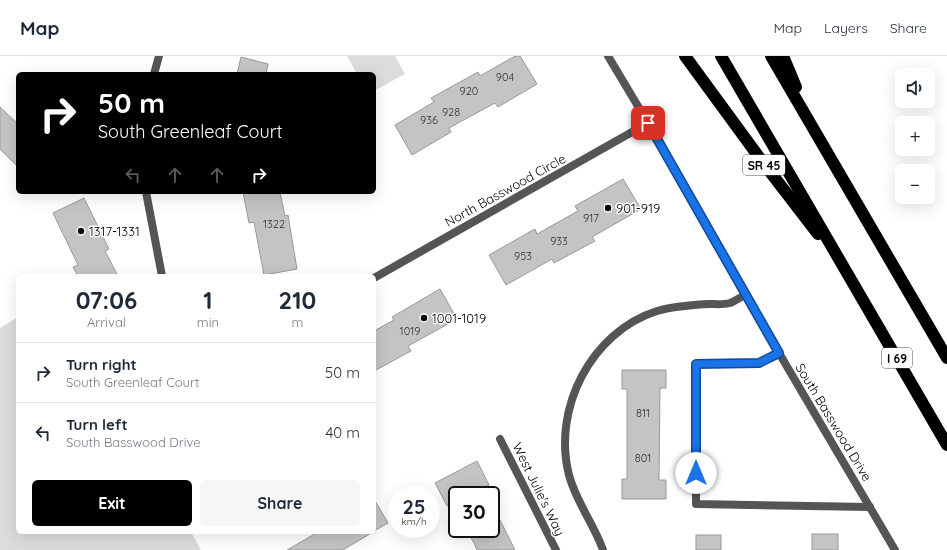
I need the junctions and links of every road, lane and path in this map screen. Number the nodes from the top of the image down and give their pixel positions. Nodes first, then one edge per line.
1 (159, 56) edge
2 (608, 56) edge
3 (685, 56) edge
4 (722, 56) edge
5 (771, 56) edge
6 (783, 56) edge
7 (155, 72) edge
8 (648, 123) junction
9 (817, 136) junction
10 (146, 194) edge
11 (846, 271) junction
12 (162, 274) edge
13 (376, 277) edge
14 (746, 294) junction
15 (779, 353) junction
16 (947, 358) edge
17 (500, 439) dead end
18 (947, 445) edge
19 (870, 507) junction
20 (556, 550) edge
21 (603, 550) edge
22 (895, 550) edge

1 - 7 street
2 - 8 street, South Basswood Drive
3 - 11 highway, SR 45
4 - 11 highway, I 69
5 - 9 highway
6 - 9 highway
8 - 13 street, North Basswood Circle
8 - 14 street, South Basswood Drive
9 - 16 highway
10 - 12 street
11 - 18 highway, I 69
14 - 15 street, South Basswood Drive
14 - 21 street
15 - 19 street, South Basswood Drive
15 - 19 street
17 - 20 street, West Julie's Way
19 - 22 street, South Basswood Drive

